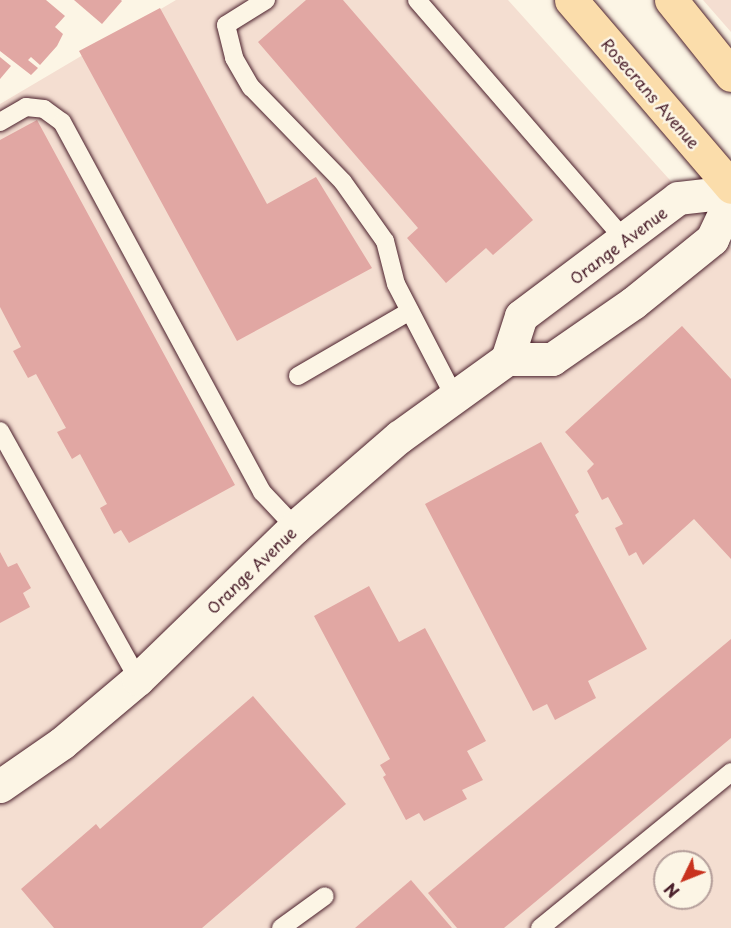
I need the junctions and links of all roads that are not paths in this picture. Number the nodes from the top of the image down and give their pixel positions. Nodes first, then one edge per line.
1 (266, 0) edge
2 (417, 0) edge
3 (571, 0) edge
4 (671, 0) edge
5 (731, 75) edge
6 (0, 122) edge
7 (731, 187) edge
8 (731, 192) edge
9 (731, 199) edge
10 (626, 241) junction
11 (410, 311) junction
12 (507, 359) junction
13 (298, 376) dead end
14 (454, 396) junction
15 (0, 431) edge
16 (295, 527) junction
17 (138, 678) junction
18 (731, 772) edge
19 (0, 786) edge
20 (325, 896) dead end
21 (281, 928) edge
22 (540, 928) edge

1 - 11 lane
2 - 10 lane
3 - 7 main road, Rosecrans Avenue
4 - 5 main road
6 - 16 lane
8 - 10 street, Orange Avenue
9 - 12 street
10 - 12 street, Orange Avenue
11 - 13 lane
11 - 14 lane
12 - 14 street, Orange Avenue
14 - 16 street, Orange Avenue
15 - 17 lane
16 - 17 street, Orange Avenue
17 - 19 street, Orange Avenue
18 - 22 lane
20 - 21 lane

